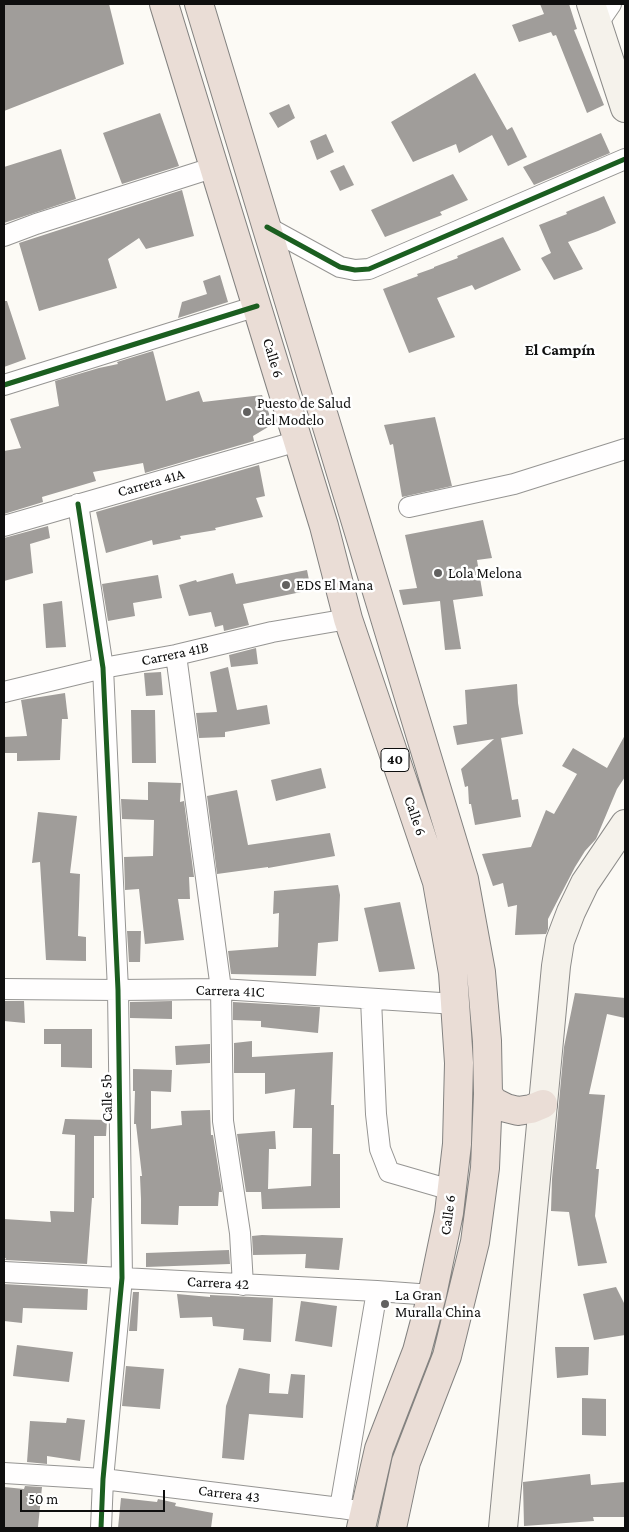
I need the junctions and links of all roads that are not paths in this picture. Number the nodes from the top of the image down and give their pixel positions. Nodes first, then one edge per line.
1 (164, 4) edge
2 (199, 4) edge
3 (600, 10) edge
4 (625, 108) edge
5 (625, 160) edge
6 (215, 167) junction
7 (267, 227) junction
8 (4, 236) edge
9 (257, 306) junction
10 (4, 385) edge
11 (298, 441) junction
12 (625, 449) edge
13 (78, 504) junction
14 (410, 507) dead end
15 (4, 526) edge
16 (348, 619) junction
17 (176, 655) junction
18 (103, 668) junction
19 (4, 692) edge
20 (625, 824) edge
21 (4, 989) edge
22 (221, 989) junction
23 (118, 990) junction
24 (372, 999) junction
25 (456, 1004) junction
26 (488, 1094) junction
27 (543, 1104) junction
28 (451, 1190) junction
29 (4, 1272) edge
30 (122, 1278) junction
31 (243, 1285) junction
32 (377, 1291) junction
33 (432, 1295) junction
34 (4, 1473) edge
35 (103, 1479) junction
36 (355, 1516) edge
37 (101, 1528) edge
38 (392, 1528) edge
39 (503, 1528) edge

1 - 6 highway, Calle 6 / 40
2 - 7 highway, Calle 6 / 40
3 - 4 main road
5 - 7 street
6 - 8 street
6 - 9 highway, Calle 6 / 40
7 - 26 highway, Calle 6 / 40
9 - 10 street
9 - 11 highway, Calle 6 / 40
11 - 13 street, Carrera 41A
11 - 16 highway, Calle 6 / 40
12 - 14 street
13 - 15 street, Carrera 41A
13 - 18 street, Calle 5b
16 - 17 street, Carrera 41B
16 - 25 highway, Calle 6 / 40
17 - 18 street, Carrera 41B
17 - 22 street
18 - 19 street, Carrera 41B
18 - 23 street, Calle 5b
20 - 27 main road
21 - 23 street, Carrera 41C
22 - 23 street, Carrera 41C
22 - 24 street, Carrera 41C
22 - 31 street
23 - 30 street, Calle 5b
24 - 25 street, Carrera 41C
24 - 28 street
25 - 28 highway, Calle 6 / 40
26 - 27 highway
26 - 38 highway, Calle 6 / 40
27 - 39 main road
28 - 33 highway, Calle 6 / 40
29 - 30 street, Carrera 42
30 - 31 street, Carrera 42
30 - 35 street, Calle 5b
31 - 32 street, Carrera 42
32 - 33 street, Carrera 42
32 - 36 street
33 - 36 highway, Calle 6 / 40
34 - 35 street, Carrera 43
35 - 36 street, Carrera 43
35 - 37 street, Calle 5b

